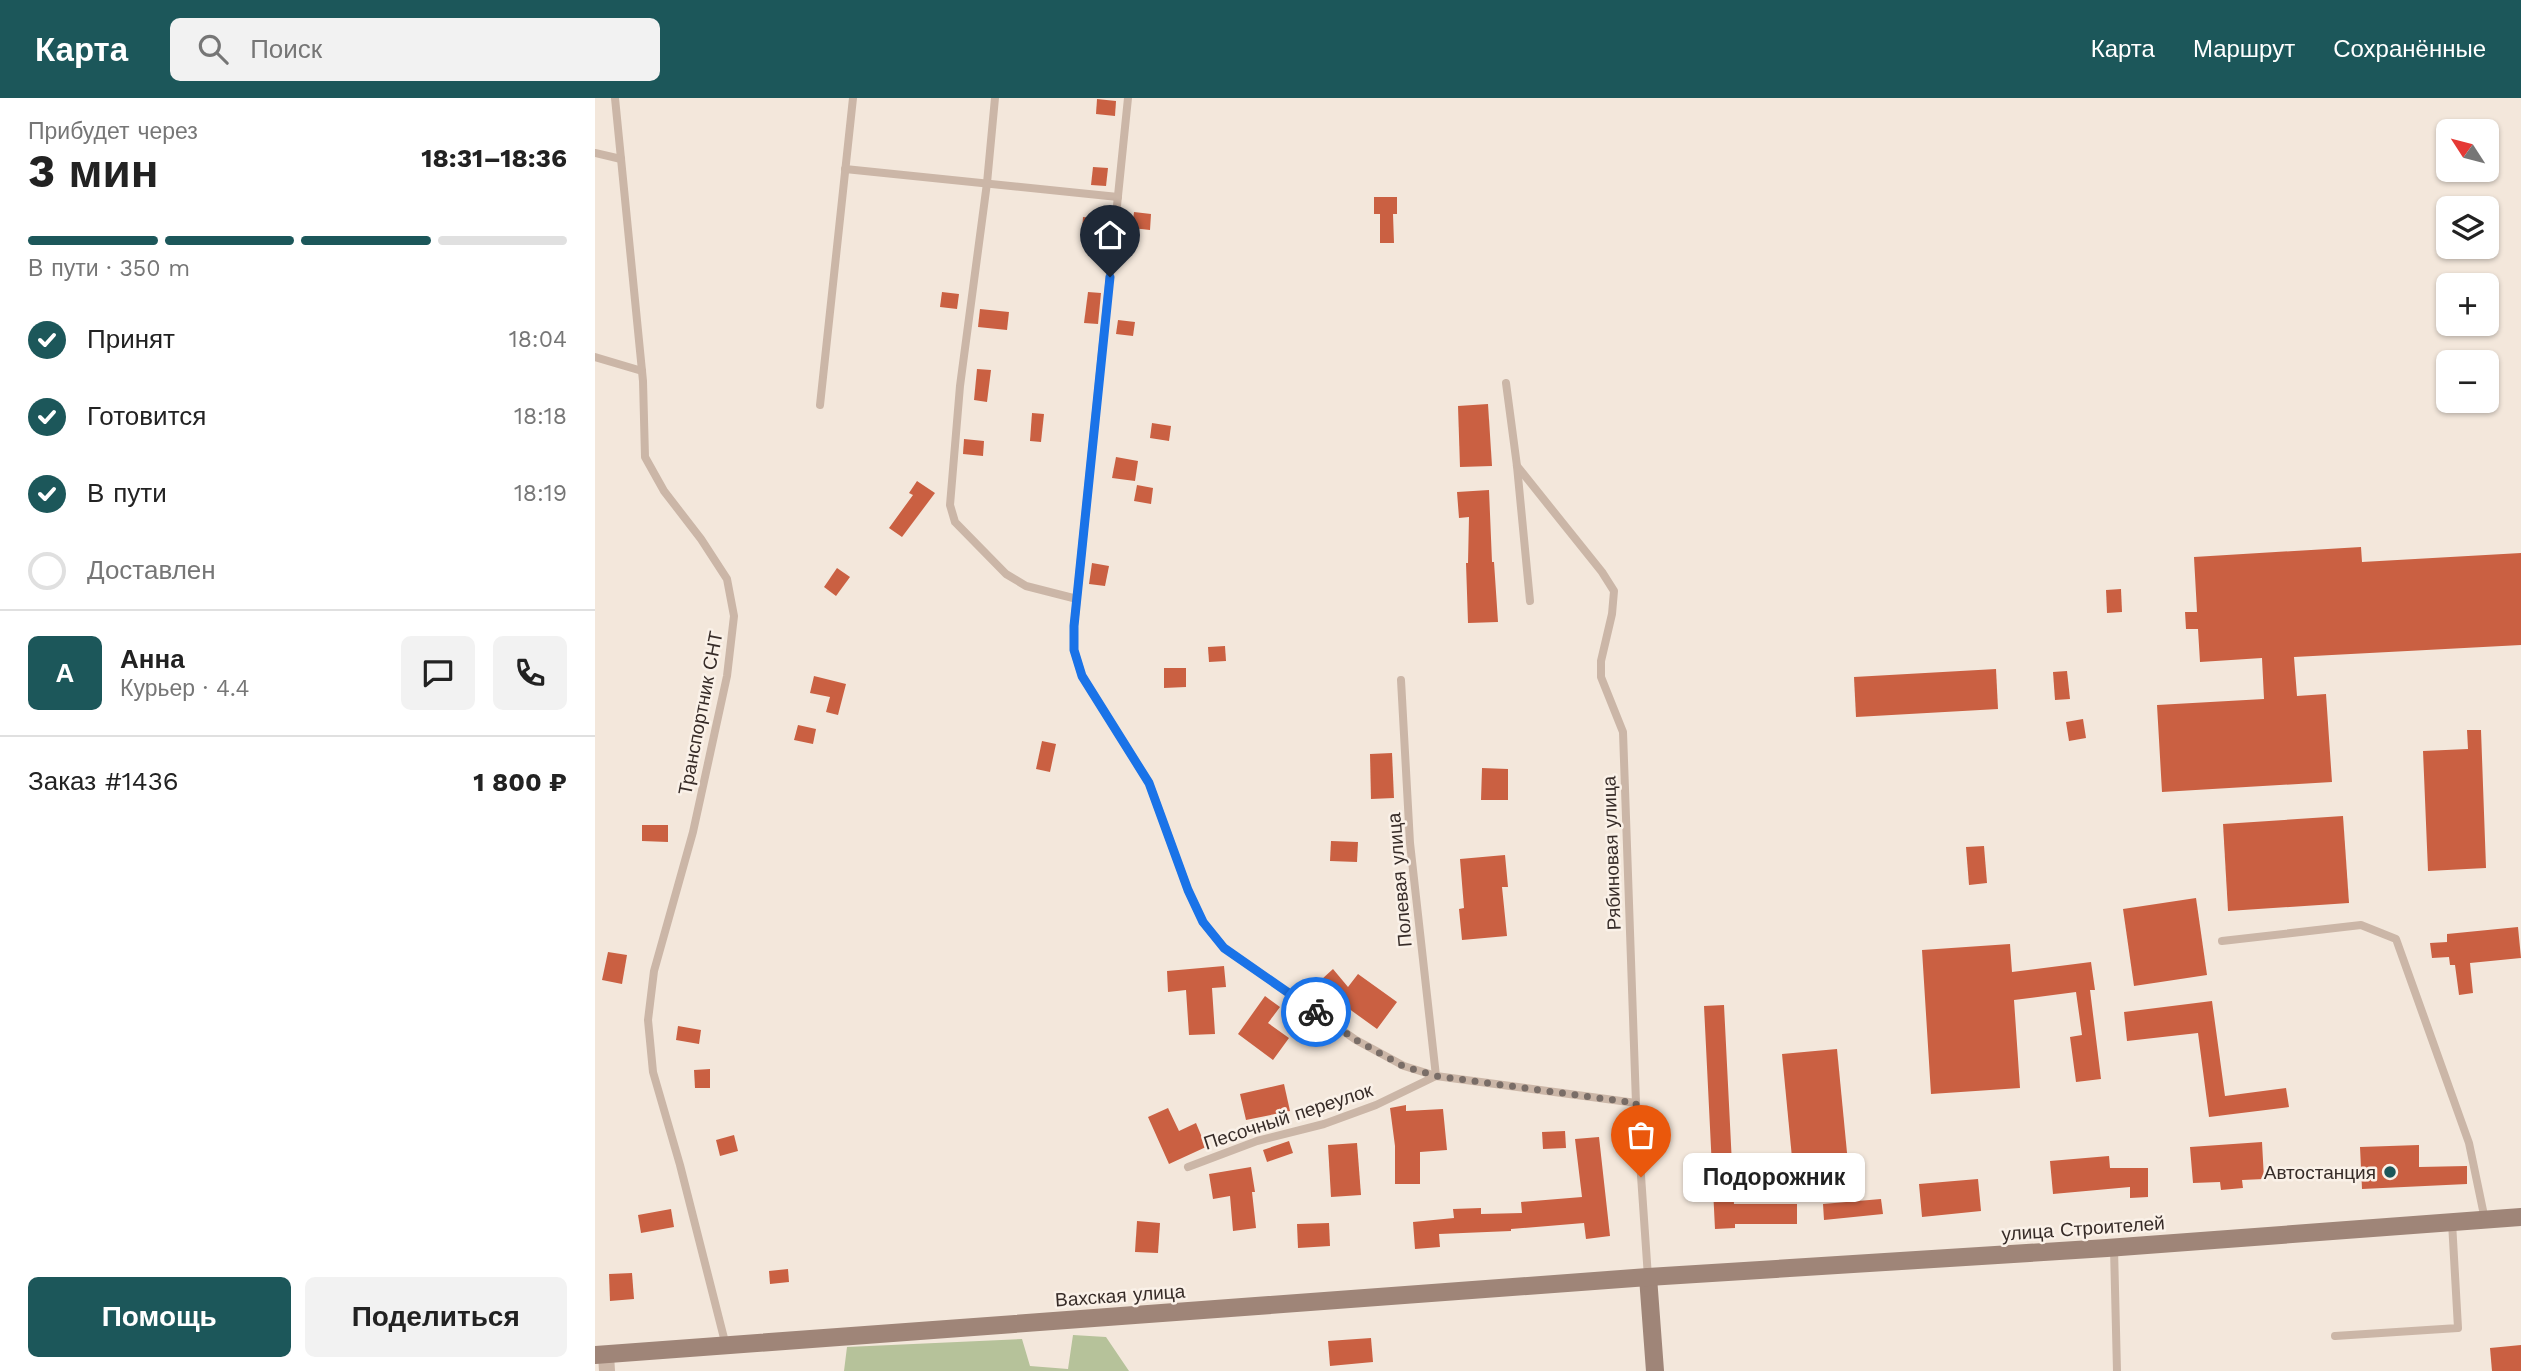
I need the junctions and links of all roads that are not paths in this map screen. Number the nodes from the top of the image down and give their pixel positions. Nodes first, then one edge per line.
1 (615, 98) edge
2 (853, 98) edge
3 (995, 98) edge
4 (1128, 98) edge
5 (595, 153) edge
6 (621, 159) junction
7 (845, 169) junction
8 (987, 183) junction
9 (1118, 197) junction
10 (595, 357) edge
11 (642, 371) junction
12 (1506, 383) dead end
13 (820, 405) dead end
14 (1517, 466) junction
15 (1077, 599) junction
16 (1531, 601) dead end
17 (1401, 680) dead end
18 (2222, 941) dead end
19 (1436, 1076) junction
20 (1636, 1103) junction
21 (1188, 1167) dead end
22 (2521, 1217) edge
23 (2485, 1220) junction
24 (2452, 1222) junction
25 (2114, 1248) junction
26 (1648, 1277) junction
27 (2335, 1336) dead end
28 (726, 1346) junction
29 (603, 1360) edge
30 (1655, 1371) edge
31 (2117, 1371) edge

1 - 6 lane, Транспортник СНТ
2 - 7 lane
3 - 8 lane
4 - 9 lane
5 - 6 lane
6 - 11 lane, Транспортник СНТ
7 - 8 lane
7 - 13 lane
8 - 9 lane
8 - 15 lane
9 - 15 lane
10 - 11 lane
11 - 28 lane, Транспортник СНТ
12 - 14 lane
14 - 16 lane
14 - 20 lane, Рябиновая улица
15 - 19 lane
17 - 19 lane, Полевая улица
18 - 23 lane
19 - 20 lane
19 - 21 lane, Песочный переулок
20 - 26 lane, Рябиновая улица
22 - 23 street, улица Строителей
23 - 24 street, улица Строителей
24 - 25 street, улица Строителей
24 - 27 lane
25 - 26 street, улица Строителей
25 - 31 lane
26 - 28 street, Вахская улица
26 - 30 street
28 - 29 street, Вахская улица

